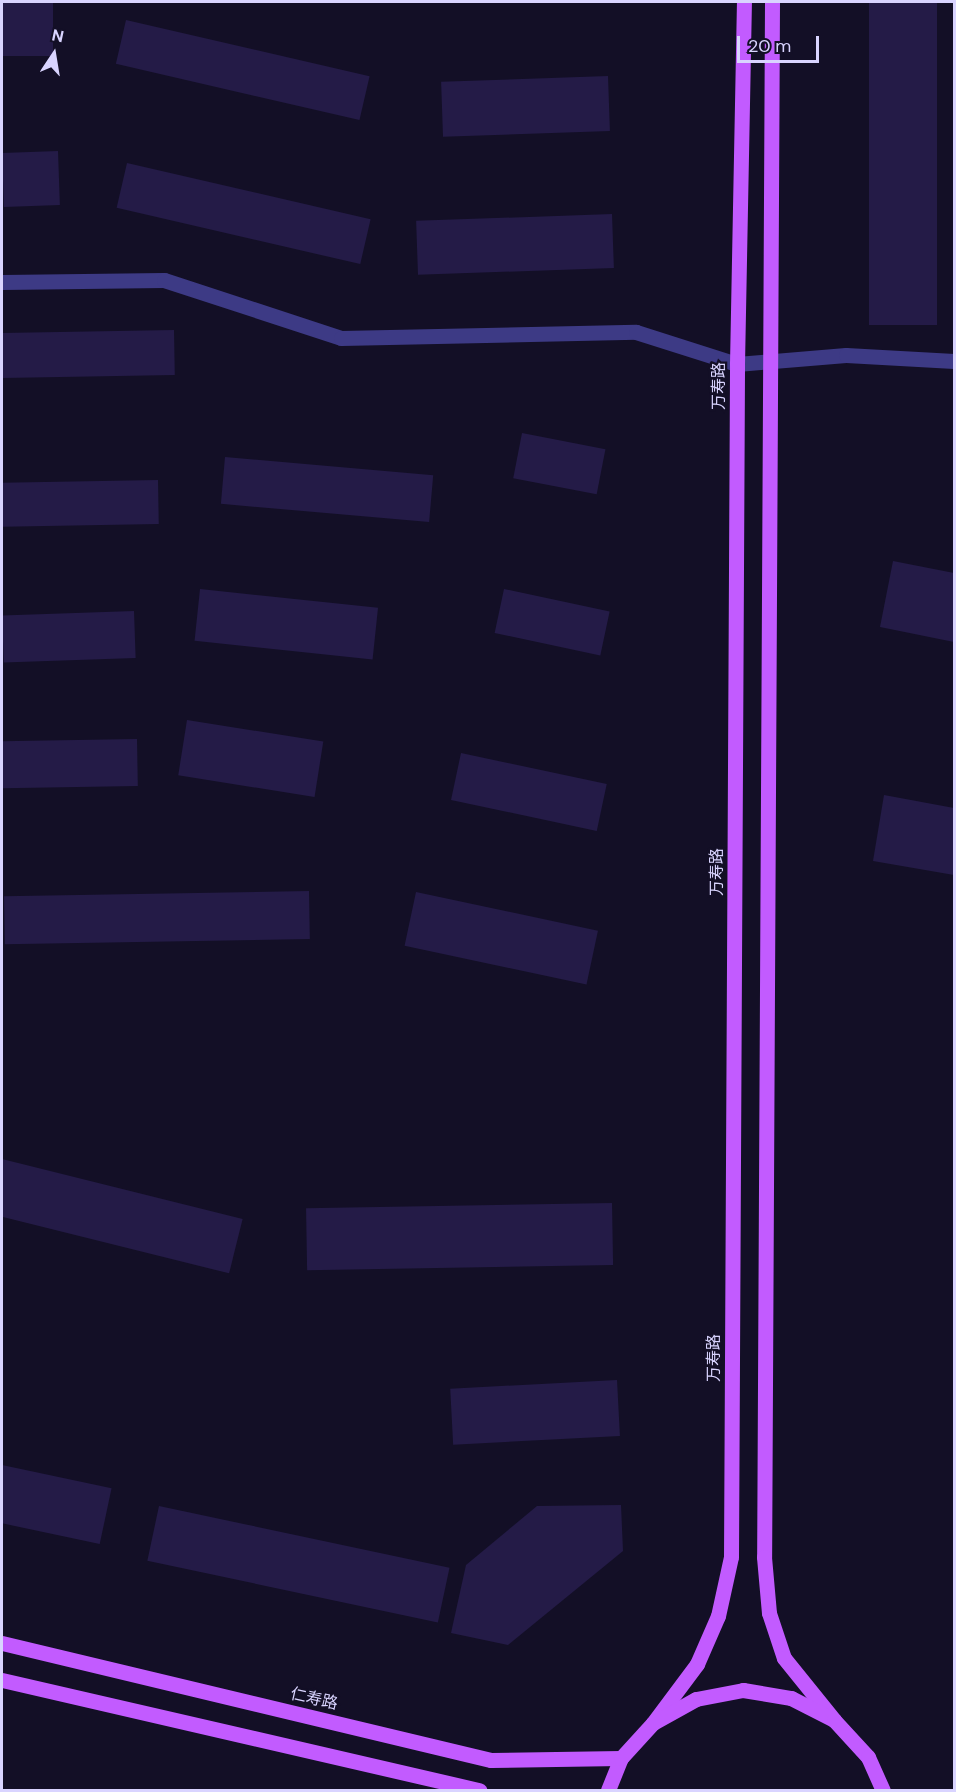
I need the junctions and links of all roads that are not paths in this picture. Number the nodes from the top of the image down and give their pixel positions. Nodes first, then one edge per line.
1 (744, 2) edge
2 (772, 2) edge
3 (2, 282) edge
4 (954, 361) edge
5 (737, 364) junction
6 (766, 365) junction
7 (2, 1643) edge
8 (2, 1680) edge
9 (834, 1720) junction
10 (653, 1723) junction
11 (621, 1758) junction
12 (480, 1791) edge
13 (608, 1791) edge
14 (883, 1791) edge

1 - 5 main road, 万寿路
2 - 6 main road
3 - 5 street
4 - 6 street
5 - 6 street
5 - 10 main road, 万寿路
6 - 9 main road
7 - 11 main road, 仁寿路
8 - 12 main road
9 - 10 main road
9 - 14 main road
10 - 11 main road
11 - 13 main road

